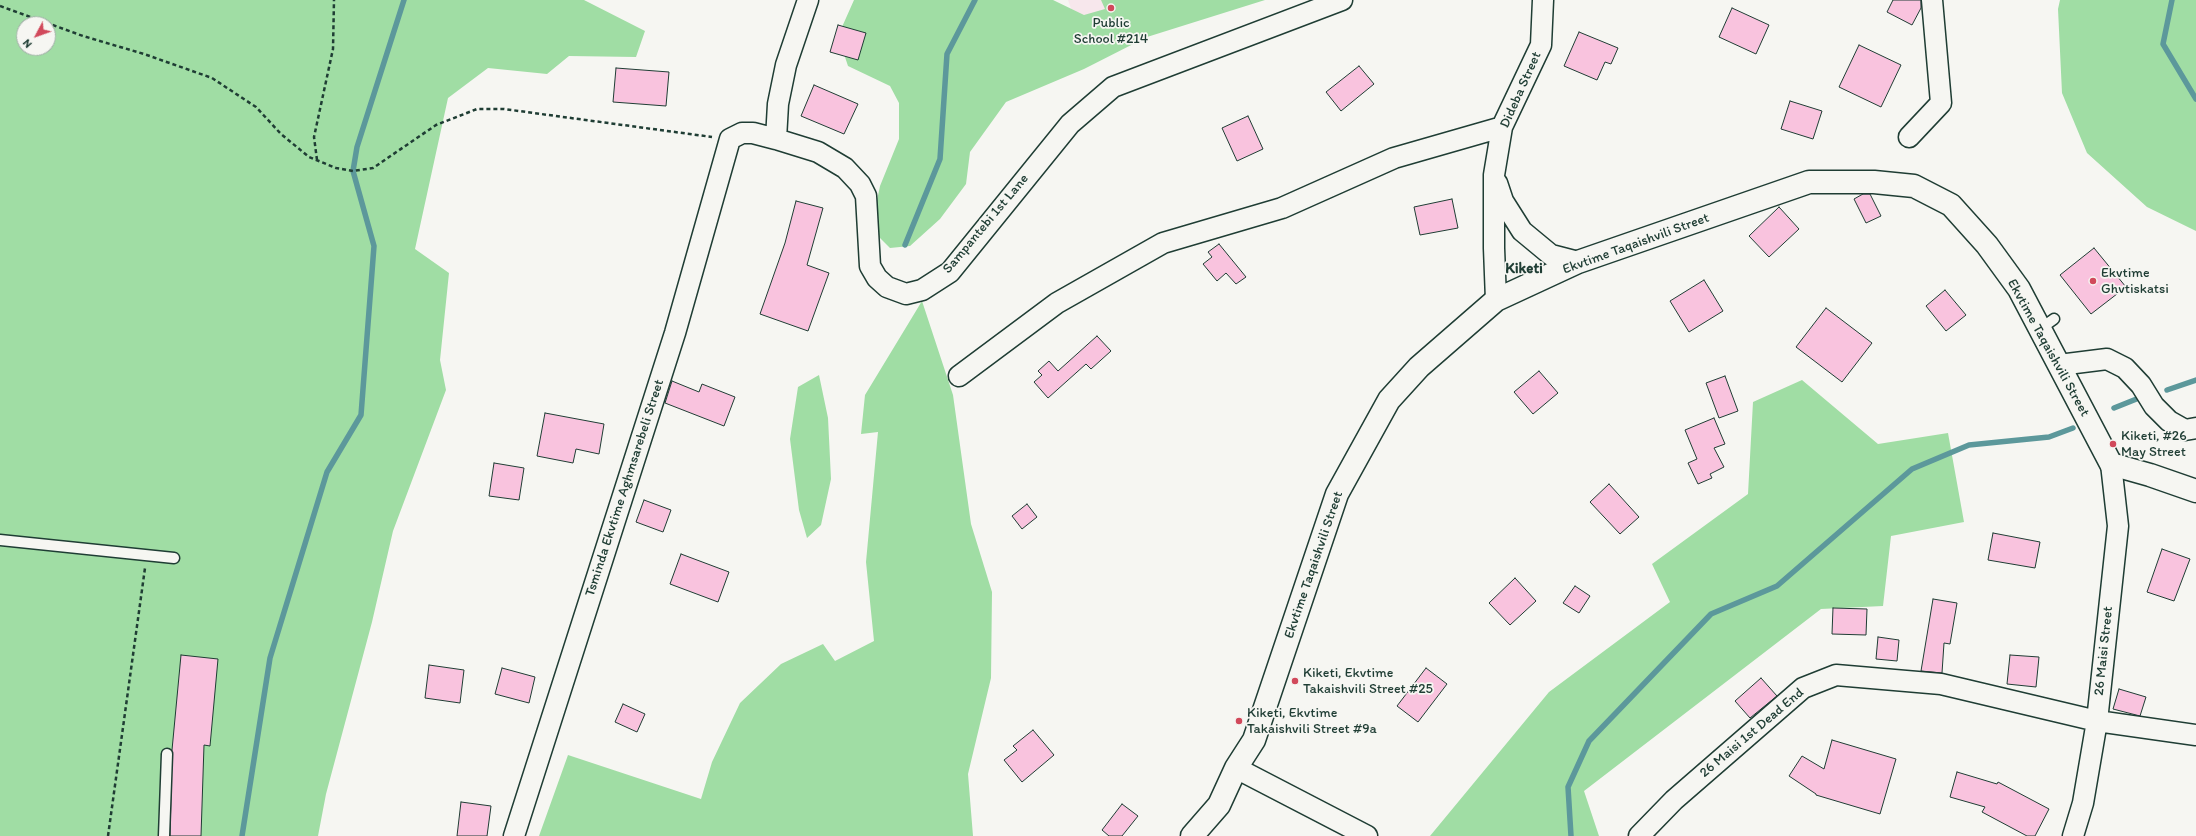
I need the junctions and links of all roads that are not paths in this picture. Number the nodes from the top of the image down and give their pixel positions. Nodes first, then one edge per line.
1 (808, 0) edge
2 (1342, 0) edge
3 (1543, 0) edge
4 (1932, 0) edge
5 (1502, 127) junction
6 (1908, 137) dead end
7 (730, 139) joint
8 (776, 139) junction
9 (1494, 175) junction
10 (1578, 262) junction
11 (1496, 300) junction
12 (2059, 365) junction
13 (959, 376) dead end
14 (2196, 428) edge
15 (2111, 464) junction
16 (2196, 491) edge
17 (0, 540) edge
18 (174, 558) dead end
19 (2097, 721) junction
20 (2196, 735) edge
21 (167, 754) dead end
22 (1236, 768) junction
23 (164, 836) edge
24 (514, 836) edge
25 (1192, 836) edge
26 (1367, 836) edge
27 (1639, 836) edge
28 (2073, 836) edge

1 - 8 street
2 - 8 street, Sampantebi 1st Lane
3 - 5 street, Dideba Street
4 - 6 street
5 - 9 street, Dideba Street
5 - 13 street
7 - 8 street, Sampantebi 1st Lane
7 - 24 street, Tsminda Ekvtime Aghmsarebeli Street
9 - 10 street
9 - 11 street, Dideba Street
10 - 11 street, Ekvtime Taqaishvili Street
10 - 12 street, Ekvtime Taqaishvili Street
11 - 22 street, Ekvtime Taqaishvili Street
12 - 14 street
12 - 15 street, Ekvtime Taqaishvili Street
15 - 16 street
15 - 19 street, 26 Maisi Street
17 - 18 lane
19 - 20 street, 26 Maisi 1st Dead End
19 - 27 street, 26 Maisi 1st Dead End
19 - 28 street, 26 Maisi Street
21 - 23 lane
22 - 25 street, Ekvtime Taqaishvili Street
22 - 26 street

